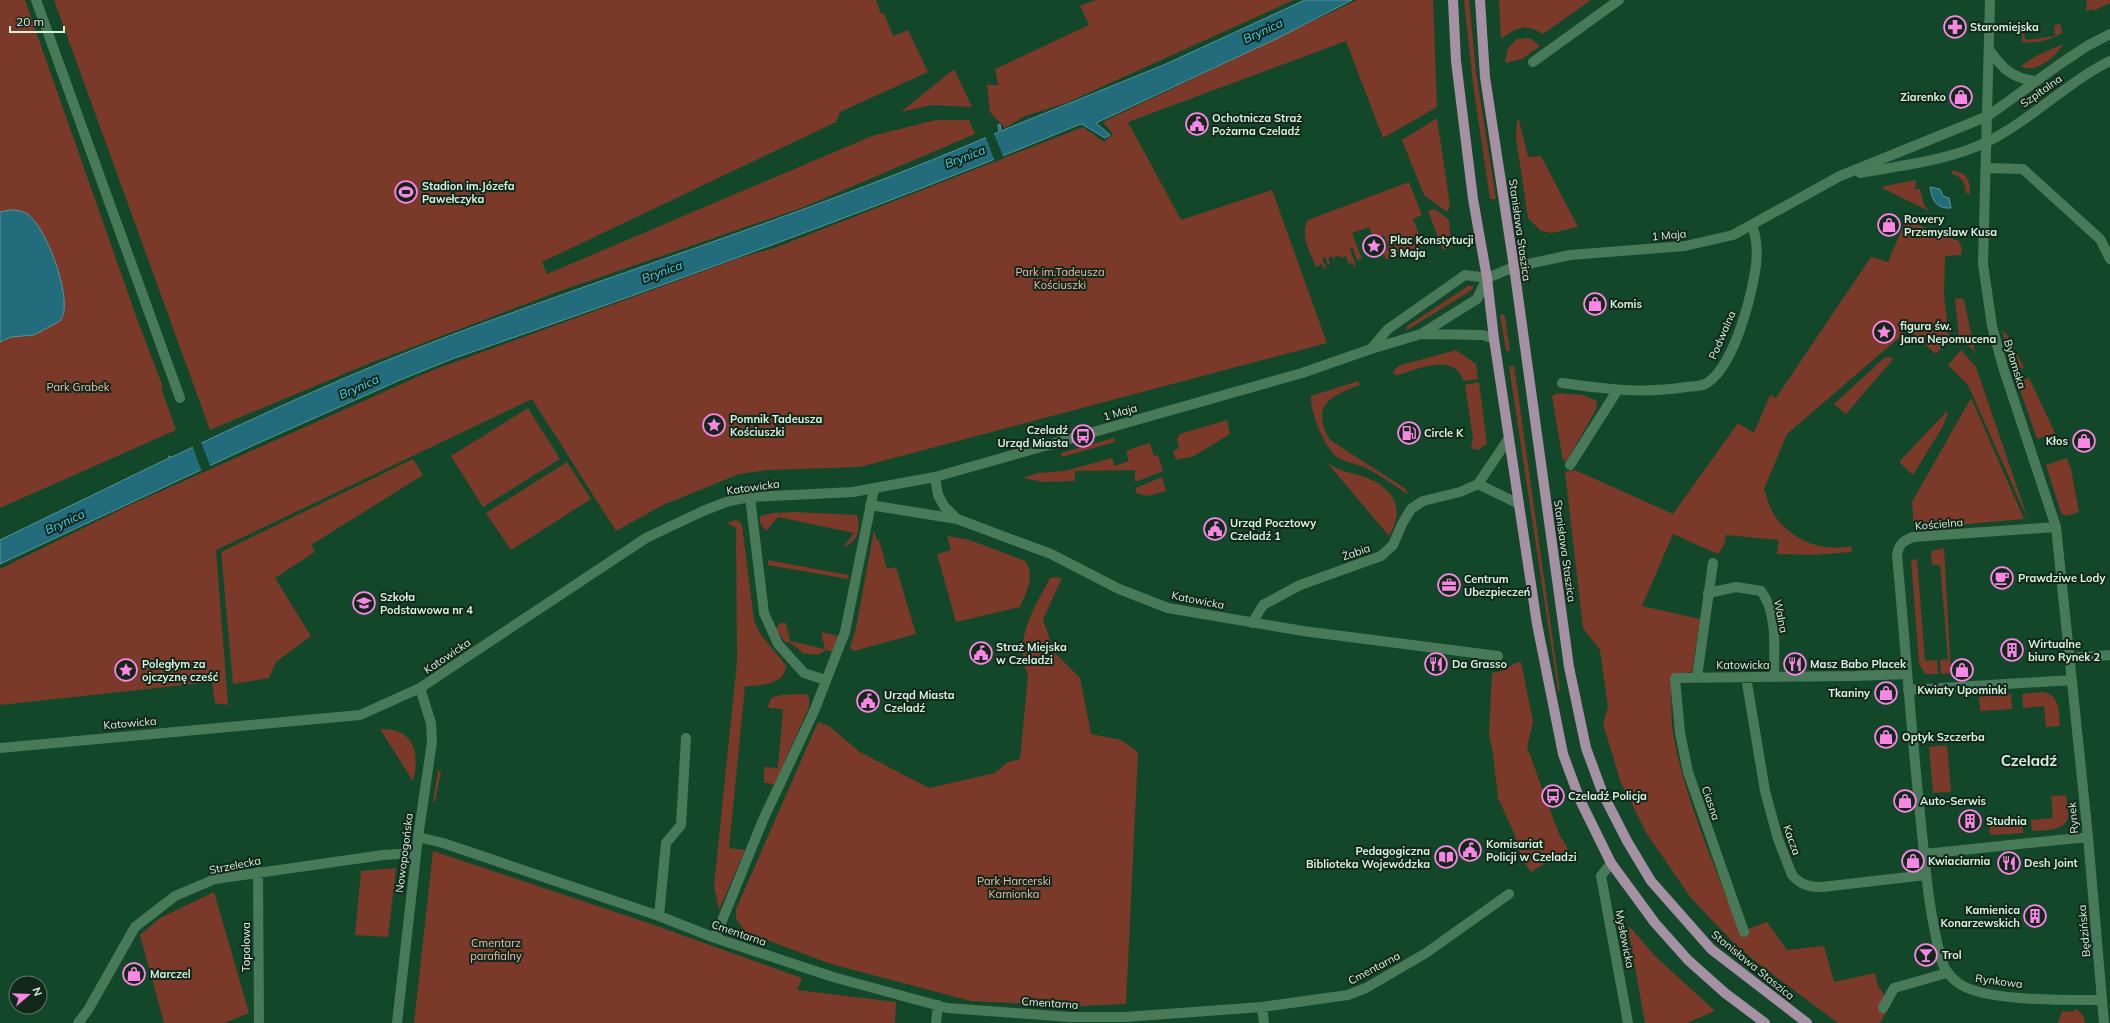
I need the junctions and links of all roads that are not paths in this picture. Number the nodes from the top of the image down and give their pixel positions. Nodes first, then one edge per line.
1 (36, 0) edge
2 (1453, 0) edge
3 (1480, 0) edge
4 (1619, 0) edge
5 (1990, 0) edge
6 (2110, 34) edge
7 (1990, 51) junction
8 (2110, 61) edge
9 (1533, 62) dead end
10 (2035, 81) junction
11 (1988, 116) junction
12 (1987, 142) junction
13 (1986, 168) junction
14 (1840, 176) junction
15 (1752, 226) junction
16 (2110, 259) edge
17 (1514, 267) junction
18 (1487, 278) junction
19 (1421, 334) junction
20 (1494, 339) junction
21 (1371, 349) junction
22 (1562, 383) dead end
23 (1617, 391) junction
24 (180, 398) dead end
25 (1509, 438) junction
26 (1570, 465) dead end
27 (935, 477) junction
28 (1478, 484) junction
29 (874, 489) junction
30 (750, 498) junction
31 (1519, 504) junction
32 (870, 505) junction
33 (957, 519) junction
34 (2056, 527) junction
35 (1713, 563) dead end
36 (1708, 593) junction
37 (1252, 623) junction
38 (2110, 655) edge
39 (1498, 656) dead end
40 (2070, 658) junction
41 (1906, 674) junction
42 (1698, 677) junction
43 (1746, 677) junction
44 (1774, 677) junction
45 (1675, 678) joint
46 (825, 680) junction
47 (2072, 680) junction
48 (420, 688) junction
49 (1908, 690) junction
50 (686, 738) dead end
51 (0, 748) edge
52 (418, 837) junction
53 (2088, 838) junction
54 (416, 853) junction
55 (1924, 854) junction
56 (1611, 863) junction
57 (258, 872) junction
58 (1926, 875) junction
59 (1509, 894) dead end
60 (659, 916) junction
61 (1744, 932) dead end
62 (715, 938) junction
63 (1947, 972) junction
64 (2102, 1000) junction
65 (938, 1005) junction
66 (1262, 1007) junction
67 (1883, 1008) dead end
68 (1069, 1020) edge
69 (78, 1023) edge
70 (259, 1023) edge
71 (397, 1023) edge
72 (936, 1023) edge
73 (1264, 1023) edge
74 (1628, 1023) edge
75 (1765, 1023) edge
76 (1807, 1023) edge
77 (2104, 1023) edge

1 - 24 street
2 - 18 main road
3 - 17 main road, Stanisława Staszica
4 - 9 street
5 - 7 street, Bytomska
6 - 10 street, Szpitalna
7 - 10 street, Szpitalna
7 - 11 street, Bytomska
8 - 12 street, Szpitalna
10 - 11 street, Szpitalna
11 - 12 street, Bytomska
11 - 14 street, 1 Maja
12 - 13 street, Bytomska
12 - 14 street, 1 Maja
13 - 16 street
13 - 34 street, Bytomska
14 - 15 street, 1 Maja
15 - 17 street, 1 Maja
15 - 23 street, Podwalna
17 - 18 street, 1 Maja
17 - 76 main road, Stanisława Staszica
18 - 19 street, 1 Maja
18 - 20 main road
18 - 21 street, 1 Maja
19 - 20 street
19 - 21 street, 1 Maja
20 - 25 main road
21 - 27 street, 1 Maja
22 - 23 street, Podwalna
23 - 26 street
25 - 28 street
25 - 31 main road
27 - 29 street, 1 Maja
27 - 33 street, Katowicka
28 - 31 street
28 - 37 street, Żabia
29 - 30 street, Katowicka
29 - 32 street
30 - 46 street
30 - 48 street, Katowicka
31 - 56 main road
32 - 33 street
32 - 46 street
33 - 37 street, Katowicka
34 - 40 street, Bytomska
34 - 41 street, Kościelna
35 - 36 street
36 - 42 street
36 - 44 street, Walna
37 - 39 street, Katowicka
38 - 40 street
40 - 47 street, Bytomska
41 - 44 street, Katowicka
41 - 49 street, Kościelna
42 - 43 street, Katowicka
42 - 45 street, Katowicka
43 - 44 street, Katowicka
43 - 58 street, Kacza
45 - 61 street, Ciasna
46 - 62 street
47 - 49 street
47 - 53 street, Rynek
48 - 51 street, Katowicka
48 - 52 street, Nowopogońska
49 - 55 street
50 - 60 street
52 - 54 street, Nowopogońska
52 - 60 street, Cmentarna
53 - 55 street, Rynek
53 - 64 street, Będzińska
54 - 57 street, Strzelecka
54 - 71 street, Nowopogońska
55 - 58 street, Rynkowa
56 - 74 street, Mysłowicka
56 - 75 main road
57 - 69 street, Strzelecka
57 - 70 street, Topolowa
58 - 63 street, Rynkowa
59 - 66 street, Cmentarna
60 - 62 street, Cmentarna
62 - 65 street, Cmentarna
63 - 64 street, Rynkowa
63 - 67 street
64 - 77 street, Będzińska
65 - 68 street, Cmentarna
65 - 72 street
66 - 68 street, Cmentarna
66 - 73 street

